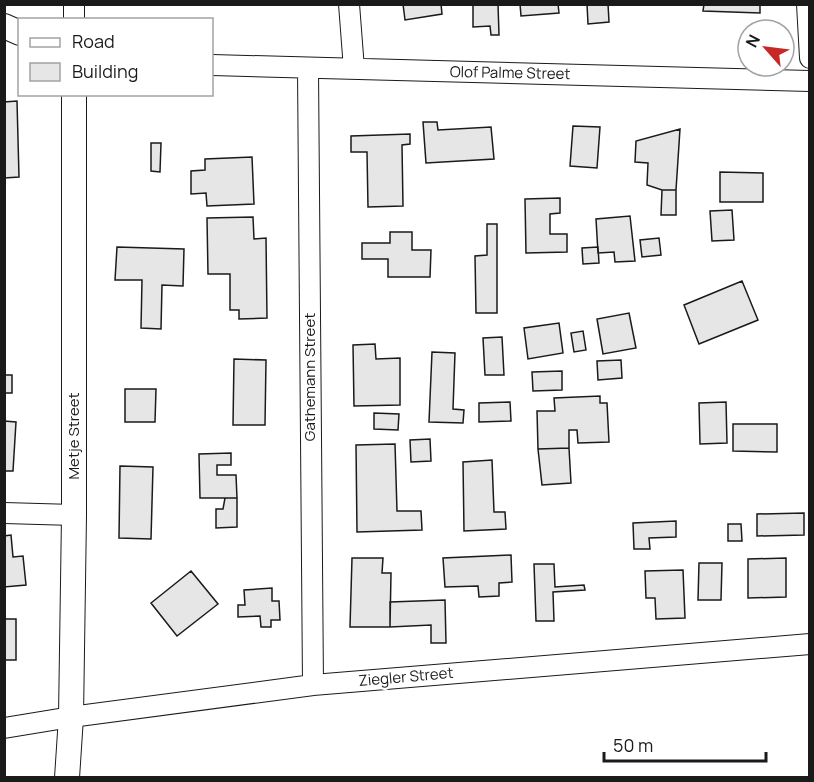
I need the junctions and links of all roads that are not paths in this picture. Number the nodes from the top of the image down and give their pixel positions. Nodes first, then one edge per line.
1 (349, 4) edge
2 (807, 4) edge
3 (4, 26) edge
4 (18, 32) edge
5 (810, 58) edge
6 (213, 65) edge
7 (308, 69) junction
8 (354, 69) junction
9 (810, 81) edge
10 (74, 96) edge
11 (4, 513) edge
12 (74, 515) junction
13 (810, 644) edge
14 (313, 685) junction
15 (71, 717) junction
16 (4, 728) edge
17 (67, 777) edge

1 - 8 street
2 - 5 street
3 - 4 street
6 - 7 street, Olof Palme Street
7 - 8 street, Olof Palme Street
7 - 14 street, Gathemann Street
8 - 9 street, Olof Palme Street
10 - 12 street, Metje Street
11 - 12 street
12 - 15 street, Metje Street
13 - 14 street, Ziegler Street
14 - 15 street, Ziegler Street
15 - 16 street, Ziegler Street
15 - 17 street, Metje Street

